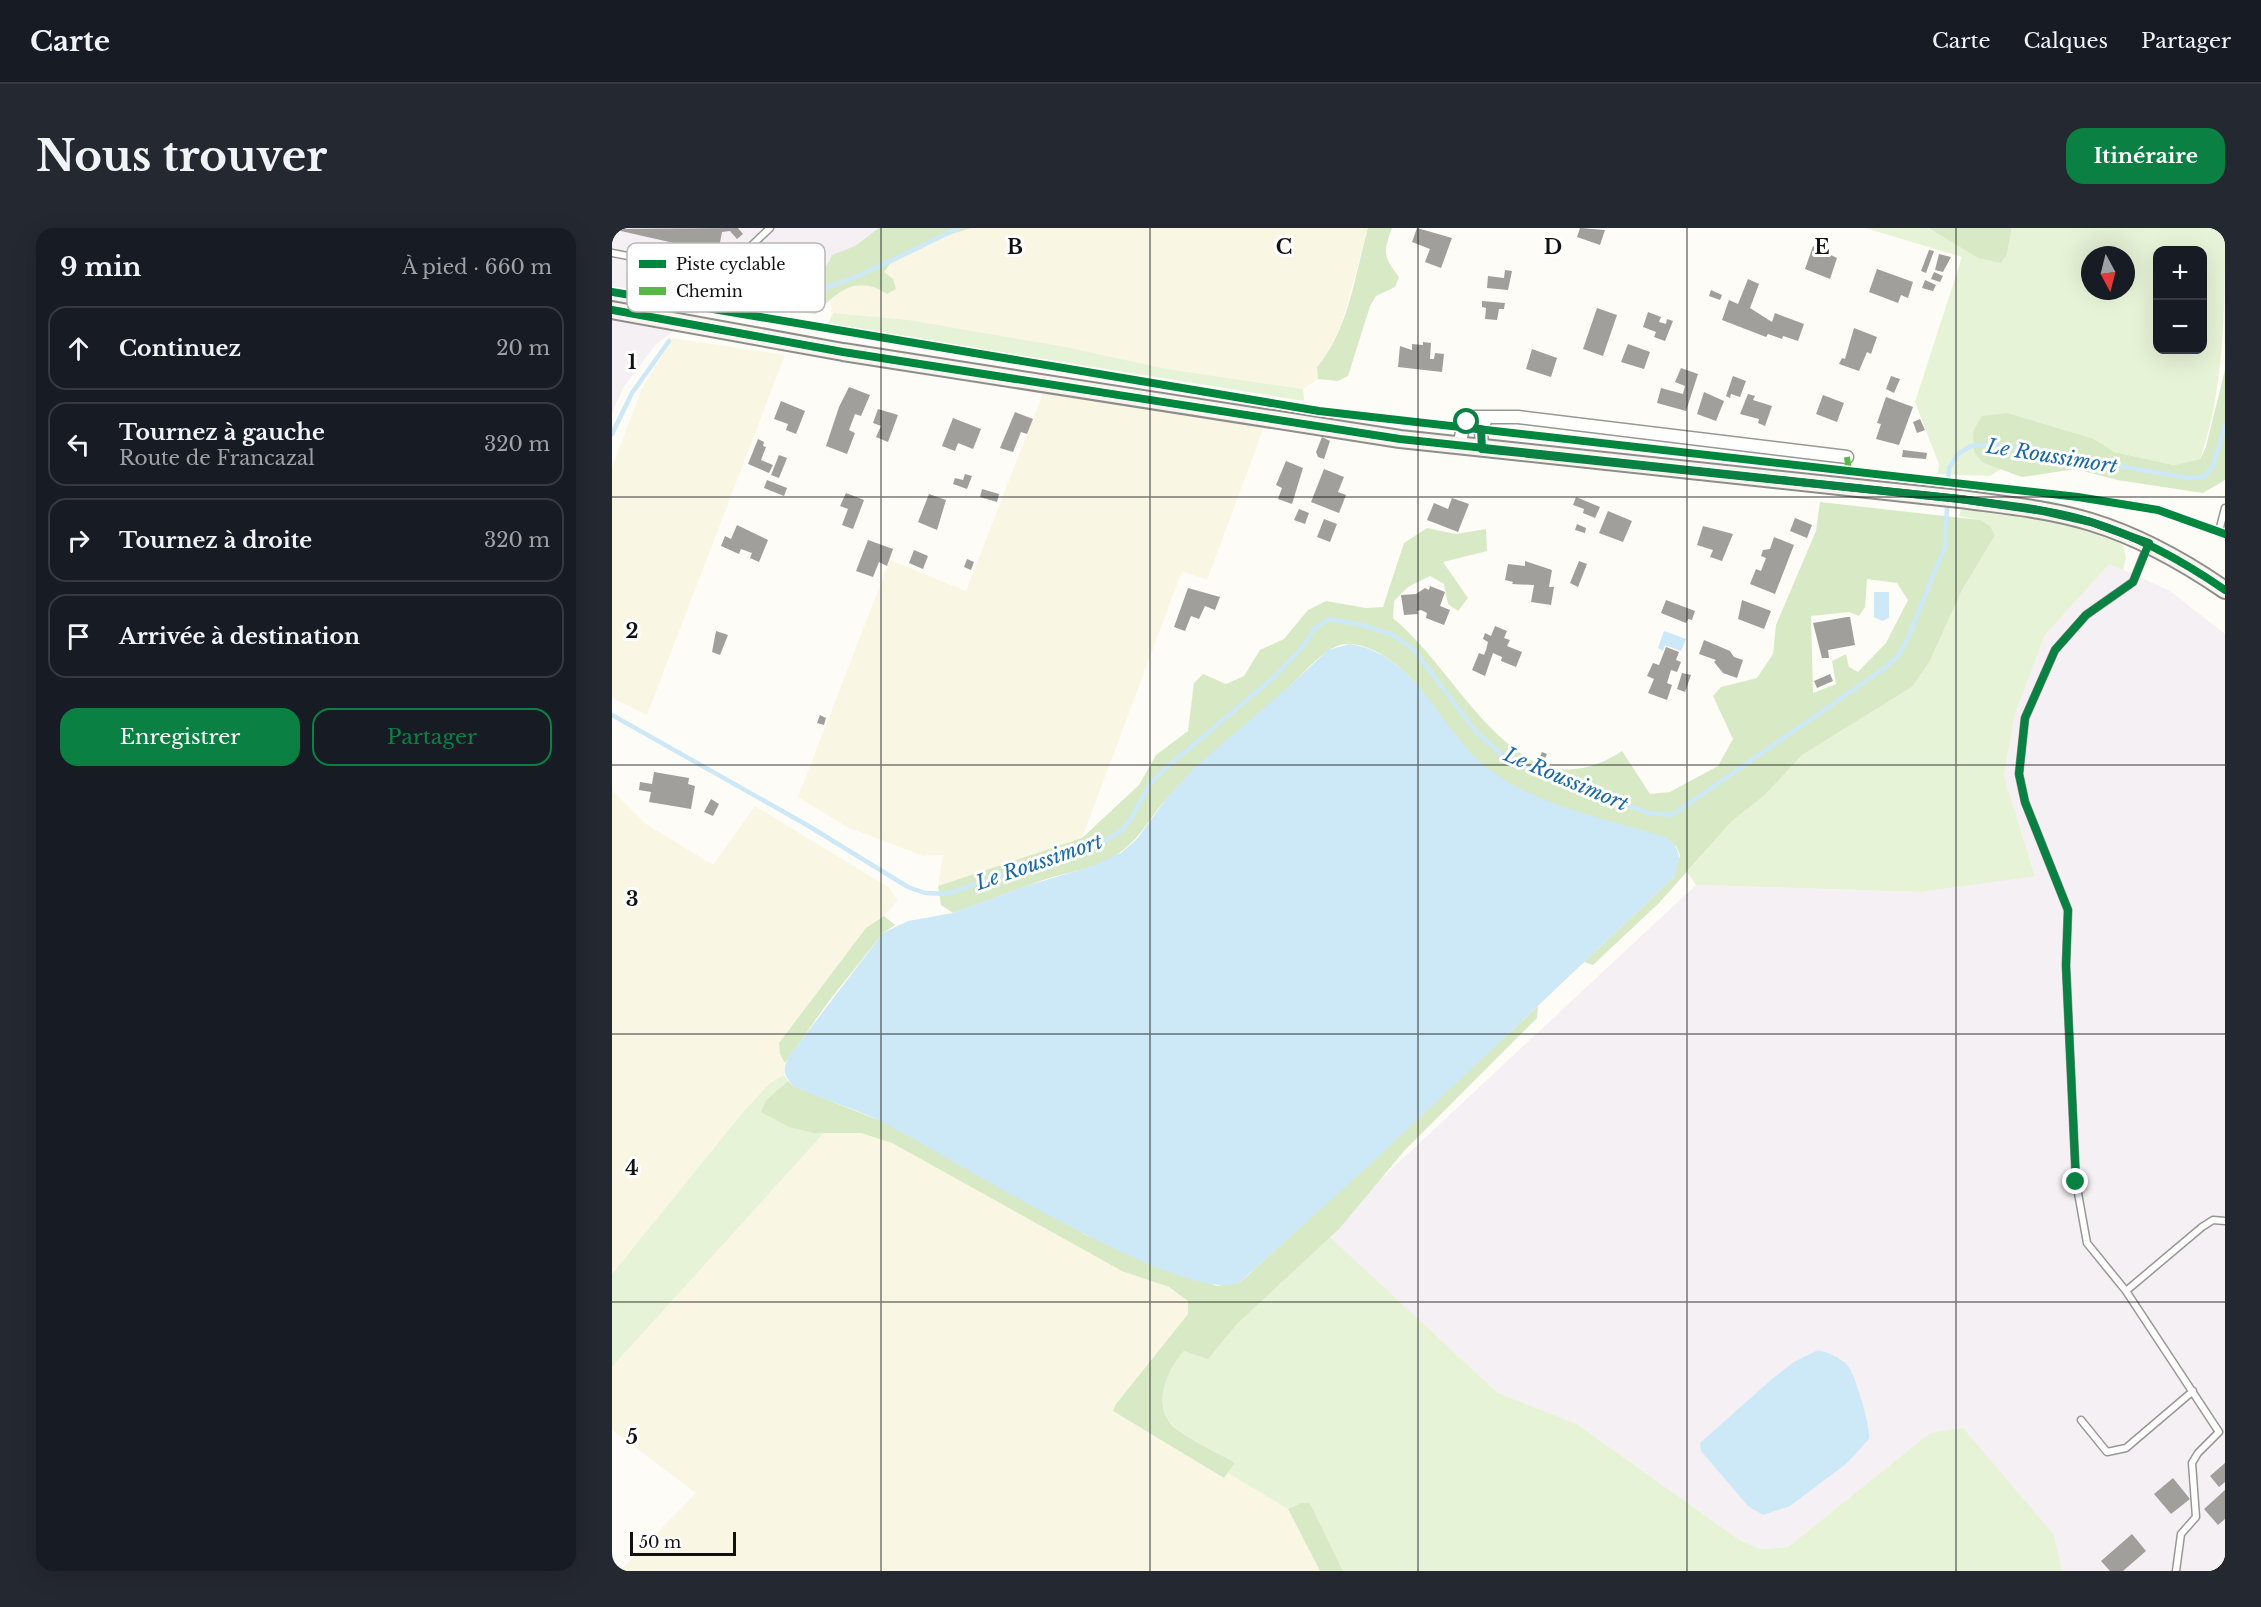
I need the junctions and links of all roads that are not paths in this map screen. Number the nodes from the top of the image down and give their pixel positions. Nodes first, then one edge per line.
1 (770, 228) edge
2 (754, 243) edge
3 (612, 253) edge
4 (627, 256) edge
5 (612, 310) edge
6 (1487, 417) junction
7 (1459, 447) junction
8 (1482, 449) junction
9 (1847, 457) dead end
10 (2225, 508) edge
11 (2219, 531) dead end
12 (2149, 543) junction
13 (2225, 590) edge
14 (2225, 1221) edge
15 (2126, 1291) junction
16 (2193, 1391) junction
17 (2081, 1420) dead end
18 (2222, 1434) edge
19 (2176, 1571) edge

1 - 2 lane
3 - 4 lane
5 - 7 street
6 - 7 street
6 - 8 street
6 - 9 street
7 - 8 street
8 - 12 street
10 - 11 lane
12 - 13 street
12 - 15 lane
14 - 15 lane
15 - 16 lane
16 - 17 lane
16 - 18 lane
18 - 19 lane

